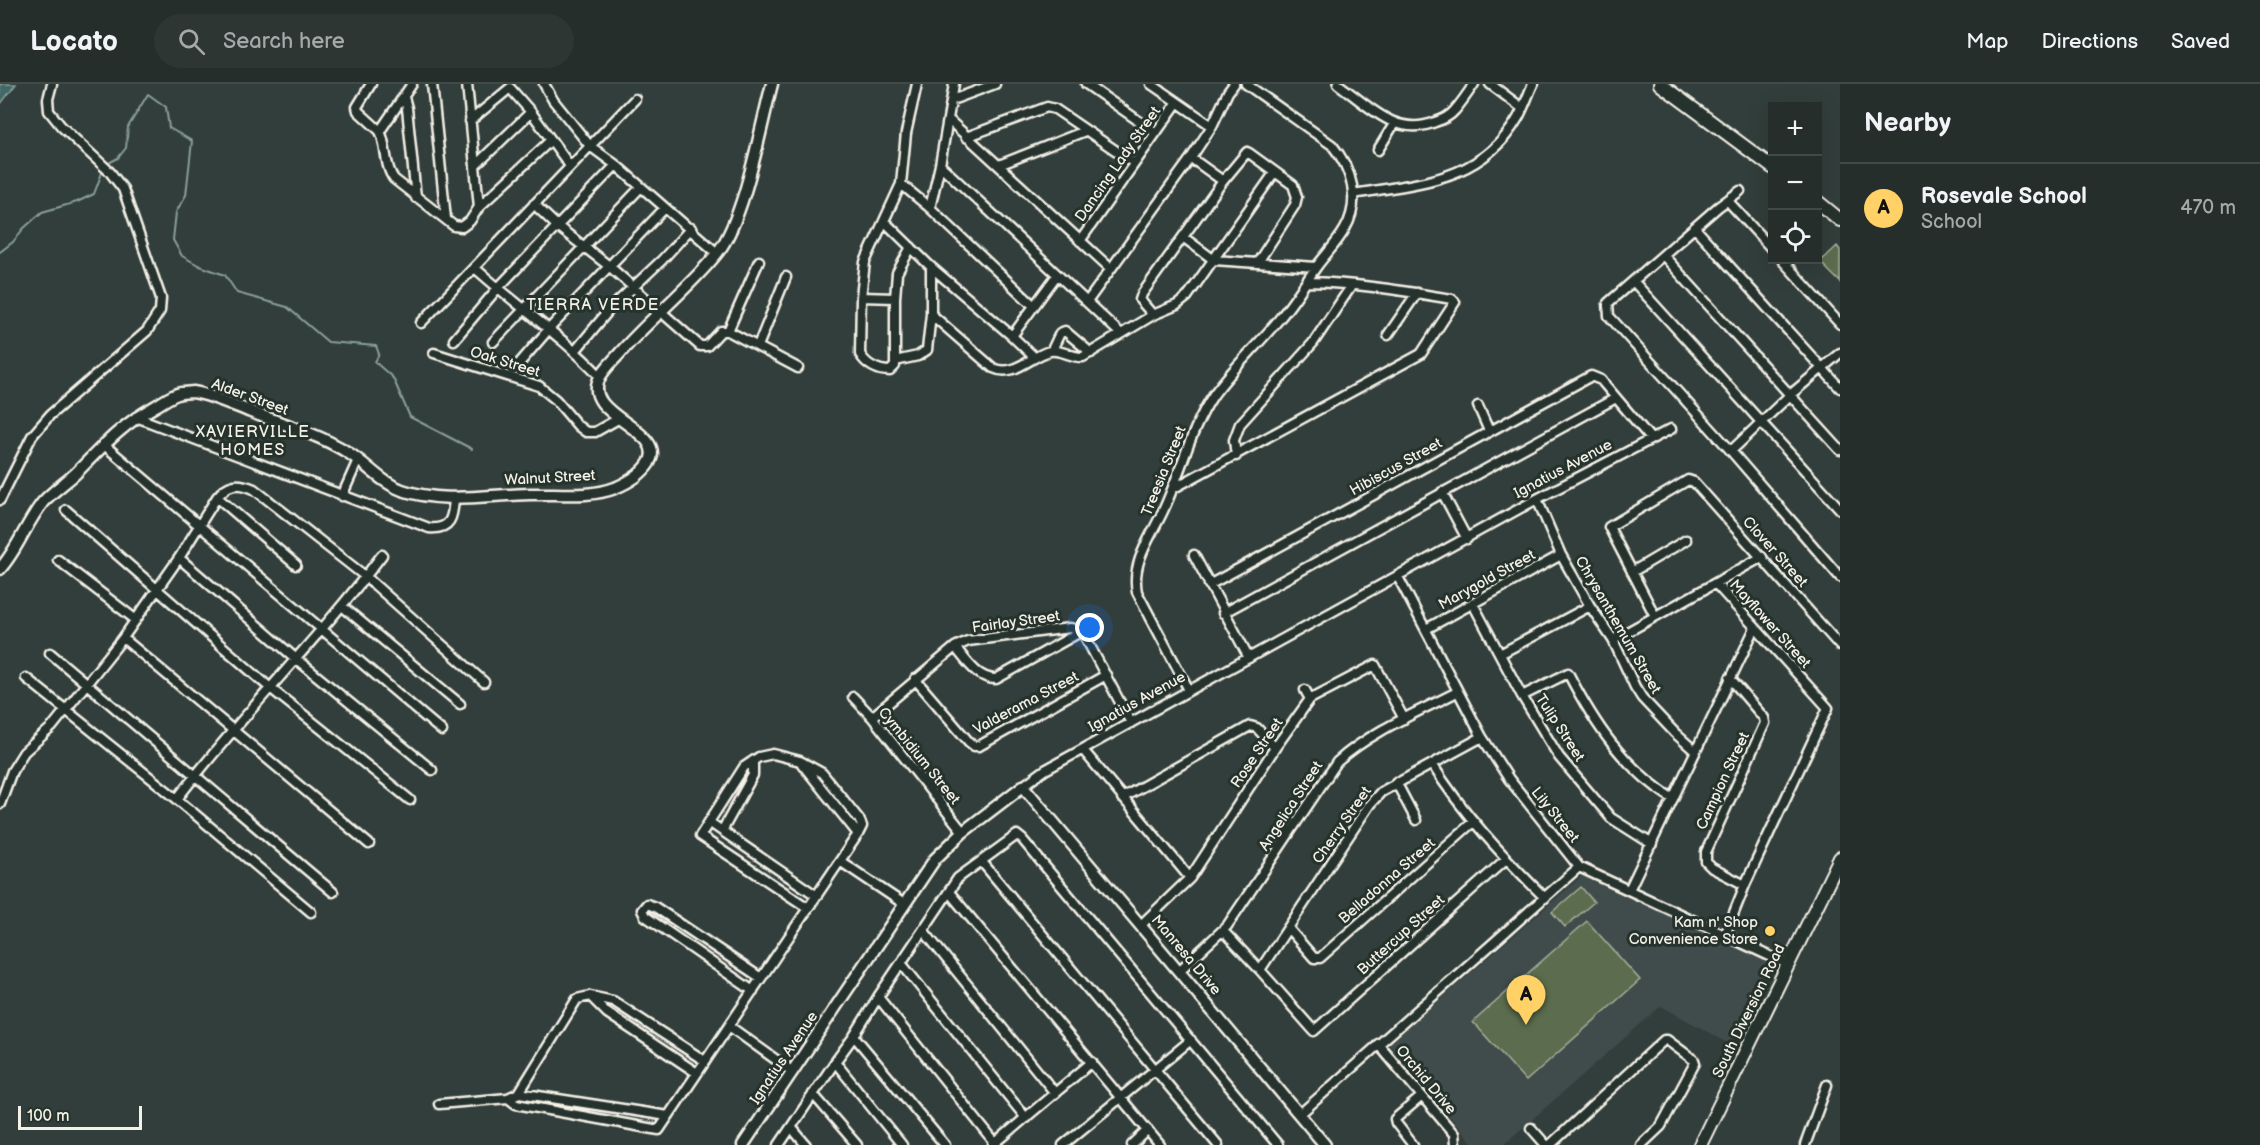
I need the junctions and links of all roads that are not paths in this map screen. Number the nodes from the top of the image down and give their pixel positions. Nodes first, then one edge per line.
1 (52, 84) edge
2 (371, 84) edge
3 (412, 84) edge
4 (432, 84) edge
5 (467, 84) edge
6 (544, 84) edge
7 (772, 84) edge
8 (917, 84) edge
9 (954, 84) edge
10 (995, 84) edge
11 (1086, 84) edge
12 (1151, 84) edge
13 (1234, 84) edge
14 (1246, 84) edge
15 (1338, 84) edge
16 (1474, 84) edge
17 (1533, 84) edge
18 (1660, 84) edge
19 (1494, 85) edge
20 (404, 97) junction
21 (635, 99) dead end
22 (952, 100) junction
23 (1178, 102) junction
24 (1522, 108) junction
25 (531, 112) junction
26 (949, 120) junction
27 (470, 121) junction
28 (1394, 124) junction
29 (1212, 126) junction
30 (381, 131) junction
31 (1085, 131) junction
32 (1156, 133) junction
33 (966, 136) junction
34 (552, 140) junction
35 (590, 146) junction
36 (1378, 150) dead end
37 (1191, 158) junction
38 (1134, 163) junction
39 (1768, 163) edge
40 (476, 165) junction
41 (616, 165) junction
42 (940, 165) junction
43 (999, 165) junction
44 (570, 166) junction
45 (1275, 172) junction
46 (1223, 181) junction
47 (902, 184) junction
48 (641, 187) junction
49 (1740, 191) dead end
50 (1353, 194) junction
51 (416, 198) junction
52 (1728, 201) junction
53 (534, 204) junction
54 (1822, 205) edge
55 (479, 207) junction
56 (665, 208) junction
57 (930, 208) junction
58 (446, 219) junction
59 (1840, 220) edge
60 (884, 221) junction
61 (557, 226) junction
62 (691, 228) junction
63 (1695, 228) junction
64 (1183, 237) junction
65 (1080, 241) junction
66 (1768, 244) edge
67 (584, 246) junction
68 (911, 247) junction
69 (717, 253) junction
70 (1663, 255) junction
71 (1214, 260) junction
72 (759, 261) dead end
73 (1258, 262) junction
74 (1786, 264) edge
75 (609, 266) junction
76 (931, 267) junction
77 (1316, 267) junction
78 (475, 268) junction
79 (1110, 268) junction
80 (1057, 275) junction
81 (786, 277) dead end
82 (1307, 282) junction
83 (1634, 282) junction
84 (1352, 285) junction
85 (633, 287) junction
86 (497, 289) junction
87 (1417, 293) junction
88 (861, 297) junction
89 (895, 298) junction
90 (1087, 302) junction
91 (1034, 306) junction
92 (524, 309) junction
93 (659, 311) junction
94 (931, 314) junction
95 (1153, 315) junction
96 (421, 323) dead end
97 (1840, 324) edge
98 (549, 329) junction
99 (728, 331) junction
100 (1121, 334) junction
101 (1012, 336) junction
102 (1388, 336) dead end
103 (454, 340) dead end
104 (493, 342) dead end
105 (758, 346) junction
106 (576, 350) junction
107 (1052, 350) junction
108 (434, 353) dead end
109 (1091, 353) junction
110 (1840, 353) edge
111 (1034, 357) junction
112 (895, 361) junction
113 (517, 366) dead end
114 (798, 368) dead end
115 (1822, 368) junction
116 (600, 376) junction
117 (1840, 388) edge
118 (1790, 396) junction
119 (1616, 399) junction
120 (1478, 406) dead end
121 (136, 417) junction
122 (618, 419) junction
123 (1761, 422) junction
124 (1671, 429) dead end
125 (1490, 431) junction
126 (1651, 440) junction
127 (103, 444) junction
128 (1840, 450) edge
129 (1731, 451) junction
130 (1236, 456) junction
131 (358, 460) junction
132 (1174, 488) junction
133 (1442, 492) junction
134 (342, 496) junction
135 (486, 496) joint
136 (217, 497) junction
137 (454, 498) junction
138 (1537, 499) junction
139 (0, 500) edge
140 (1840, 509) edge
141 (66, 510) dead end
142 (199, 526) junction
143 (1467, 539) junction
144 (1686, 540) dead end
145 (382, 555) dead end
146 (1194, 555) dead end
147 (1562, 555) junction
148 (1762, 557) junction
149 (179, 558) junction
150 (58, 560) dead end
151 (296, 566) dead end
152 (0, 569) edge
153 (1632, 572) junction
154 (366, 577) junction
155 (1398, 577) junction
156 (1840, 577) edge
157 (1716, 584) junction
158 (1209, 585) junction
159 (157, 589) junction
160 (1473, 604) junction
161 (342, 606) junction
162 (1590, 606) junction
163 (1223, 613) junction
164 (1655, 616) junction
165 (136, 620) junction
166 (1755, 628) junction
167 (1426, 629) junction
168 (321, 630) junction
169 (1082, 631) junction
170 (123, 638) junction
171 (1612, 640) junction
172 (1840, 646) edge
173 (955, 647) junction
174 (50, 653) dead end
175 (1500, 654) junction
176 (295, 658) junction
177 (1249, 658) junction
178 (1106, 675) junction
179 (26, 678) dead end
180 (1730, 678) junction
181 (915, 680) junction
182 (484, 682) dead end
183 (87, 684) junction
184 (269, 687) junction
185 (1189, 690) junction
186 (1305, 690) dead end
187 (1457, 692) junction
188 (1522, 696) junction
189 (853, 697) dead end
190 (1310, 699) junction
191 (460, 704) dead end
192 (66, 711) junction
193 (872, 717) junction
194 (1404, 718) junction
195 (1131, 723) junction
196 (442, 731) dead end
197 (232, 732) junction
198 (1482, 737) junction
199 (1275, 748) junction
200 (1083, 750) junction
201 (1695, 751) junction
202 (753, 761) junction
203 (1432, 764) junction
204 (432, 770) dead end
205 (195, 774) junction
206 (1396, 782) junction
207 (1023, 786) junction
208 (177, 798) junction
209 (1122, 798) junction
210 (1673, 799) junction
211 (410, 800) dead end
212 (0, 804) edge
213 (1416, 820) dead end
214 (709, 822) junction
215 (1473, 822) junction
216 (722, 831) junction
217 (963, 832) junction
218 (369, 844) dead end
219 (1652, 844) junction
220 (1840, 858) edge
221 (1506, 859) junction
222 (840, 861) junction
223 (982, 862) junction
224 (1579, 867) junction
225 (1190, 878) junction
226 (1745, 885) junction
227 (1629, 890) junction
228 (333, 892) dead end
229 (949, 892) junction
230 (817, 896) junction
231 (1545, 898) junction
232 (904, 904) junction
233 (808, 909) junction
234 (311, 912) dead end
235 (1141, 925) junction
236 (1288, 928) junction
237 (923, 930) junction
238 (1223, 931) junction
239 (1725, 935) junction
240 (901, 963) junction
241 (1789, 965) junction
242 (1179, 970) junction
243 (1260, 970) junction
244 (761, 978) junction
245 (753, 991) junction
246 (590, 996) junction
247 (878, 997) junction
248 (729, 1026) junction
249 (855, 1036) junction
250 (1191, 1040) junction
251 (1378, 1044) junction
252 (705, 1060) junction
253 (835, 1062) junction
254 (1092, 1062) junction
255 (1155, 1069) junction
256 (793, 1072) junction
257 (697, 1073) junction
258 (1827, 1085) dead end
259 (519, 1093) junction
260 (1055, 1093) junction
261 (813, 1094) junction
262 (1422, 1096) junction
263 (1121, 1097) junction
264 (508, 1098) junction
265 (439, 1104) dead end
266 (1300, 1114) junction
267 (668, 1116) junction
268 (1026, 1118) junction
269 (791, 1127) junction
270 (1531, 1128) dead end
271 (1148, 1130) junction
272 (994, 1144) edge
273 (743, 1145) edge
274 (779, 1145) edge
275 (806, 1145) edge
276 (857, 1145) edge
277 (902, 1145) edge
278 (945, 1145) edge
279 (1063, 1145) edge
280 (1132, 1145) edge
281 (1160, 1145) edge
282 (1218, 1145) edge
283 (1278, 1145) edge
284 (1325, 1145) edge
285 (1413, 1145) edge
286 (1455, 1145) edge
287 (1548, 1145) edge
288 (1641, 1145) edge
289 (1700, 1145) edge
290 (1805, 1145) edge

1 - 139 street
2 - 30 street
3 - 20 street
4 - 58 street
5 - 27 street
6 - 35 street
7 - 69 street
8 - 47 street
9 - 22 street
10 - 22 street
11 - 32 street
12 - 23 street
13 - 29 street
14 - 50 street
15 - 28 street
16 - 28 street
17 - 24 street
18 - 39 main road
19 - 24 street
20 - 30 street
20 - 51 street
21 - 35 street
22 - 26 street
23 - 29 street
23 - 32 street, Dancing Lady Street
24 - 50 street
25 - 27 street
25 - 34 street
25 - 40 street
26 - 33 street
26 - 42 street
27 - 40 street
28 - 36 street
29 - 37 street
30 - 51 street
31 - 33 street
31 - 38 street
31 - 43 street
32 - 38 street, Dancing Lady Street
33 - 43 street
34 - 44 street
34 - 55 street
35 - 41 street
35 - 44 street
37 - 46 street
37 - 79 street
38 - 65 street, Dancing Lady Street
40 - 55 street
41 - 48 street
41 - 61 street
42 - 57 street
42 - 80 street
43 - 65 street
44 - 53 street
45 - 46 street
45 - 71 street
45 - 73 street
46 - 64 street
47 - 57 street
47 - 60 street
48 - 56 street
48 - 67 street
49 - 52 street
50 - 77 street, Treesia Street
51 - 58 street
52 - 63 street
52 - 66 street
53 - 61 street
53 - 78 street
54 - 59 main road
55 - 58 street
56 - 62 street
56 - 75 street
57 - 91 street
60 - 68 street
60 - 88 street
61 - 67 street
61 - 86 street
62 - 69 street
62 - 85 street
63 - 70 street
63 - 115 street
64 - 71 street
64 - 95 street
65 - 79 street
67 - 75 street
67 - 92 street
68 - 76 street
68 - 89 street
69 - 93 street
70 - 83 street
70 - 118 street
71 - 73 street
71 - 95 street
72 - 99 street
73 - 77 street
74 - 97 street
75 - 85 street
75 - 98 street
76 - 94 street
76 - 101 street
77 - 82 street, Treesia Street
78 - 86 street
78 - 96 street
79 - 90 street
80 - 90 street
80 - 91 street
81 - 105 street
82 - 84 street
82 - 132 street, Treesia Street
83 - 123 street
83 - 129 street
84 - 87 street
84 - 130 street
85 - 93 street
85 - 106 street
86 - 92 street
86 - 103 street
87 - 102 street
87 - 130 street
88 - 89 street
88 - 112 street
89 - 112 street
90 - 100 street
91 - 101 street
92 - 98 street
92 - 104 street
93 - 99 street
93 - 116 street
94 - 111 street
94 - 112 street
95 - 100 street
98 - 106 street
98 - 113 street
99 - 105 street
100 - 109 street
101 - 111 street
105 - 114 street
106 - 116 street
107 - 109 street
107 - 109 street
107 - 111 street
108 - 122 street, Oak Street
110 - 115 street
115 - 117 street
115 - 118 street
116 - 122 street, Walnut Street
118 - 123 street
118 - 128 street
119 - 125 street, Hibiscus Street
119 - 126 street
119 - 133 street
120 - 125 street
121 - 127 street, Alder Street
121 - 131 street, Alder Street
121 - 134 street
122 - 135 street, Walnut Street
123 - 129 street
123 - 140 street
124 - 126 street, Ignatius Avenue
125 - 158 street, Hibiscus Street
126 - 138 street, Ignatius Avenue
127 - 142 street
127 - 152 street, Alder Street
129 - 156 street
130 - 132 street
131 - 134 street
131 - 137 street, Alder Street
132 - 185 street, Treesia Street
133 - 143 street
133 - 163 street
134 - 137 street
135 - 137 street, Alder Street
136 - 142 street
136 - 151 street
136 - 154 street
138 - 143 street, Ignatius Avenue
138 - 147 street, Chrysanthemum Street
141 - 159 street
142 - 149 street
142 - 168 street
143 - 155 street, Ignatius Avenue
144 - 153 street
145 - 154 street
146 - 158 street
147 - 160 street, Marygold Street
147 - 162 street, Chrysanthemum Street
148 - 153 street, Clover Street
148 - 157 street
148 - 172 street, Clover Street
149 - 159 street
149 - 176 street
150 - 165 street
153 - 164 street
154 - 161 street
154 - 182 street
155 - 167 street, Lily Street
155 - 177 street, Ignatius Avenue
157 - 164 street
157 - 166 street, Mayflower Street
158 - 163 street
159 - 165 street
159 - 184 street
160 - 167 street, Marygold Street
160 - 175 street, Tulip Street
161 - 168 street
161 - 191 street
162 - 171 street, Chrysanthemum Street
162 - 175 street
163 - 177 street
164 - 171 street
165 - 170 street
166 - 180 street
166 - 226 street, Mayflower Street
167 - 187 street, Lily Street
168 - 176 street
168 - 196 street
169 - 173 street, Fairlay Street
169 - 173 street
169 - 178 street
170 - 183 street
170 - 197 street
171 - 201 street, Chrysanthemum Street
173 - 181 street, Fairlay Street
174 - 183 street
175 - 188 street, Tulip Street
176 - 184 street
176 - 204 street
177 - 185 street, Ignatius Avenue
178 - 181 street, Valderama Street
178 - 195 street
179 - 192 street
180 - 201 street
180 - 226 street, Campion Street
181 - 193 street, Fairlay Street
183 - 192 street
183 - 205 street
184 - 197 street
184 - 211 street
185 - 195 street, Ignatius Avenue
186 - 190 street
187 - 194 street, Angelica Street
187 - 198 street, Lily Street
188 - 210 street
188 - 219 street, Tulip Street
189 - 193 street, Cymbidium Street
190 - 194 street, Rose Street
190 - 199 street, Rose Street
192 - 208 street
192 - 212 street
193 - 217 street, Cymbidium Street
194 - 238 street, Angelica Street
195 - 200 street, Ignatius Avenue
197 - 205 street
197 - 218 street
198 - 203 street, Cherry Street
198 - 224 street, Lily Street
199 - 209 street
199 - 225 street, Rose Street
200 - 207 street, Ignatius Avenue
200 - 209 street
201 - 210 street
202 - 214 street
202 - 216 street
202 - 222 street
203 - 206 street, Cherry Street
203 - 215 street
205 - 208 street
205 - 228 street
206 - 213 street
206 - 236 street, Cherry Street
207 - 217 street, Ignatius Avenue
207 - 235 street, Manresa Drive
208 - 234 street
209 - 225 street
210 - 219 street
214 - 216 street
214 - 233 street
215 - 221 street
215 - 236 street, Belladonna Street
216 - 230 street
217 - 232 street, Ignatius Avenue
219 - 227 street
220 - 241 main road, South Diversion Road
221 - 231 street
221 - 243 street, Buttercup Street
222 - 230 street
222 - 232 street
223 - 229 street
223 - 250 street
223 - 255 street
224 - 227 street, Lily Street
224 - 231 street
225 - 235 street, Rose Street
226 - 239 street
227 - 239 street, Lily Street
229 - 237 street
229 - 254 street
230 - 233 street
231 - 251 street
232 - 256 street, Ignatius Avenue
233 - 244 street
235 - 242 street, Manresa Drive
236 - 243 street, Cherry Street
237 - 240 street
237 - 260 street
238 - 242 street, Angelica Street
238 - 243 street
239 - 241 street, Lily Street
240 - 247 street
240 - 268 street
241 - 289 main road, South Diversion Road
242 - 266 street, Manresa Drive
244 - 245 street
244 - 245 street
245 - 248 street
246 - 252 street
246 - 257 street
246 - 259 street
247 - 249 street
247 - 272 street
248 - 252 street
248 - 256 street
249 - 253 street
249 - 278 street
250 - 255 street
250 - 283 street
251 - 262 street, Orchid Drive
251 - 266 street
252 - 257 street
253 - 261 street
253 - 277 street
254 - 260 street
254 - 263 street
255 - 263 street
255 - 282 street
256 - 273 street, Ignatius Avenue
257 - 267 street
258 - 290 street
259 - 264 street
259 - 267 street
260 - 268 street
261 - 269 street
261 - 276 street
262 - 285 street
262 - 286 street, Orchid Drive
263 - 271 street
263 - 279 street
264 - 265 street
264 - 267 street
266 - 284 street, Manresa Drive
268 - 272 street
269 - 274 street
269 - 275 street
270 - 287 street
271 - 280 street
271 - 281 street
287 - 288 street

